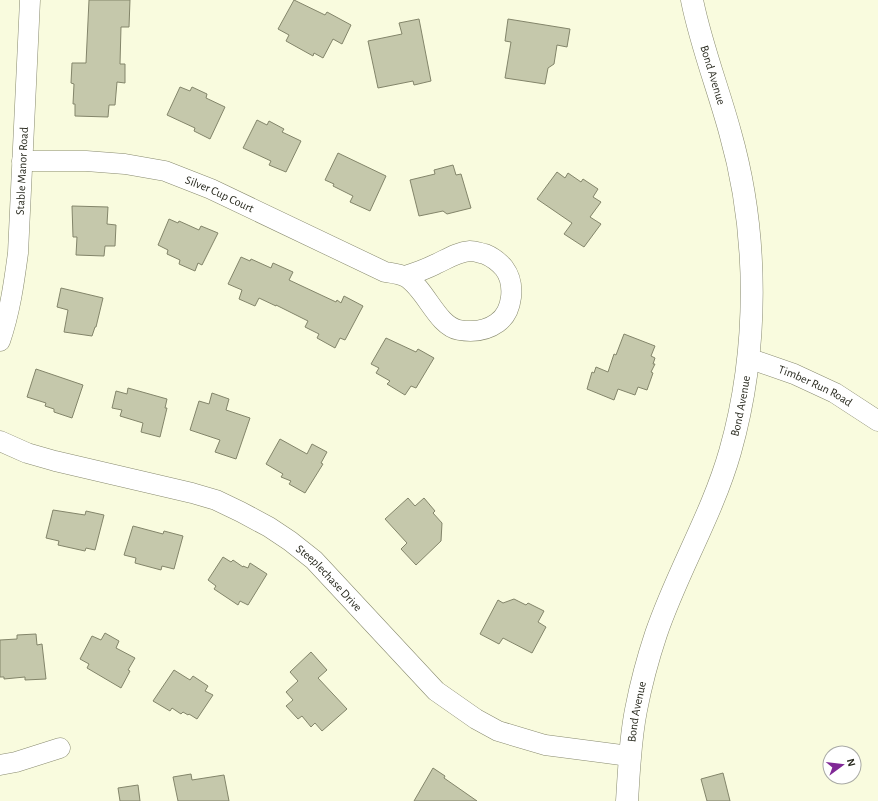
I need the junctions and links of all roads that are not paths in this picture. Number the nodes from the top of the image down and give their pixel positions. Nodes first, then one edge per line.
1 (30, 0) edge
2 (692, 0) edge
3 (22, 161) junction
4 (405, 276) junction
5 (0, 341) edge
6 (748, 358) junction
7 (878, 420) edge
8 (0, 441) edge
9 (60, 748) dead end
10 (629, 756) junction
11 (0, 766) edge
12 (627, 801) edge

1 - 3 street, Stable Manor Road
2 - 6 street, Bond Avenue
3 - 4 street, Silver Cup Court
3 - 5 street, Stable Manor Road
4 - 4 street
6 - 7 street, Timber Run Road
6 - 10 street, Bond Avenue
8 - 10 street, Steeplechase Drive
9 - 11 street
10 - 12 street, Bond Avenue

